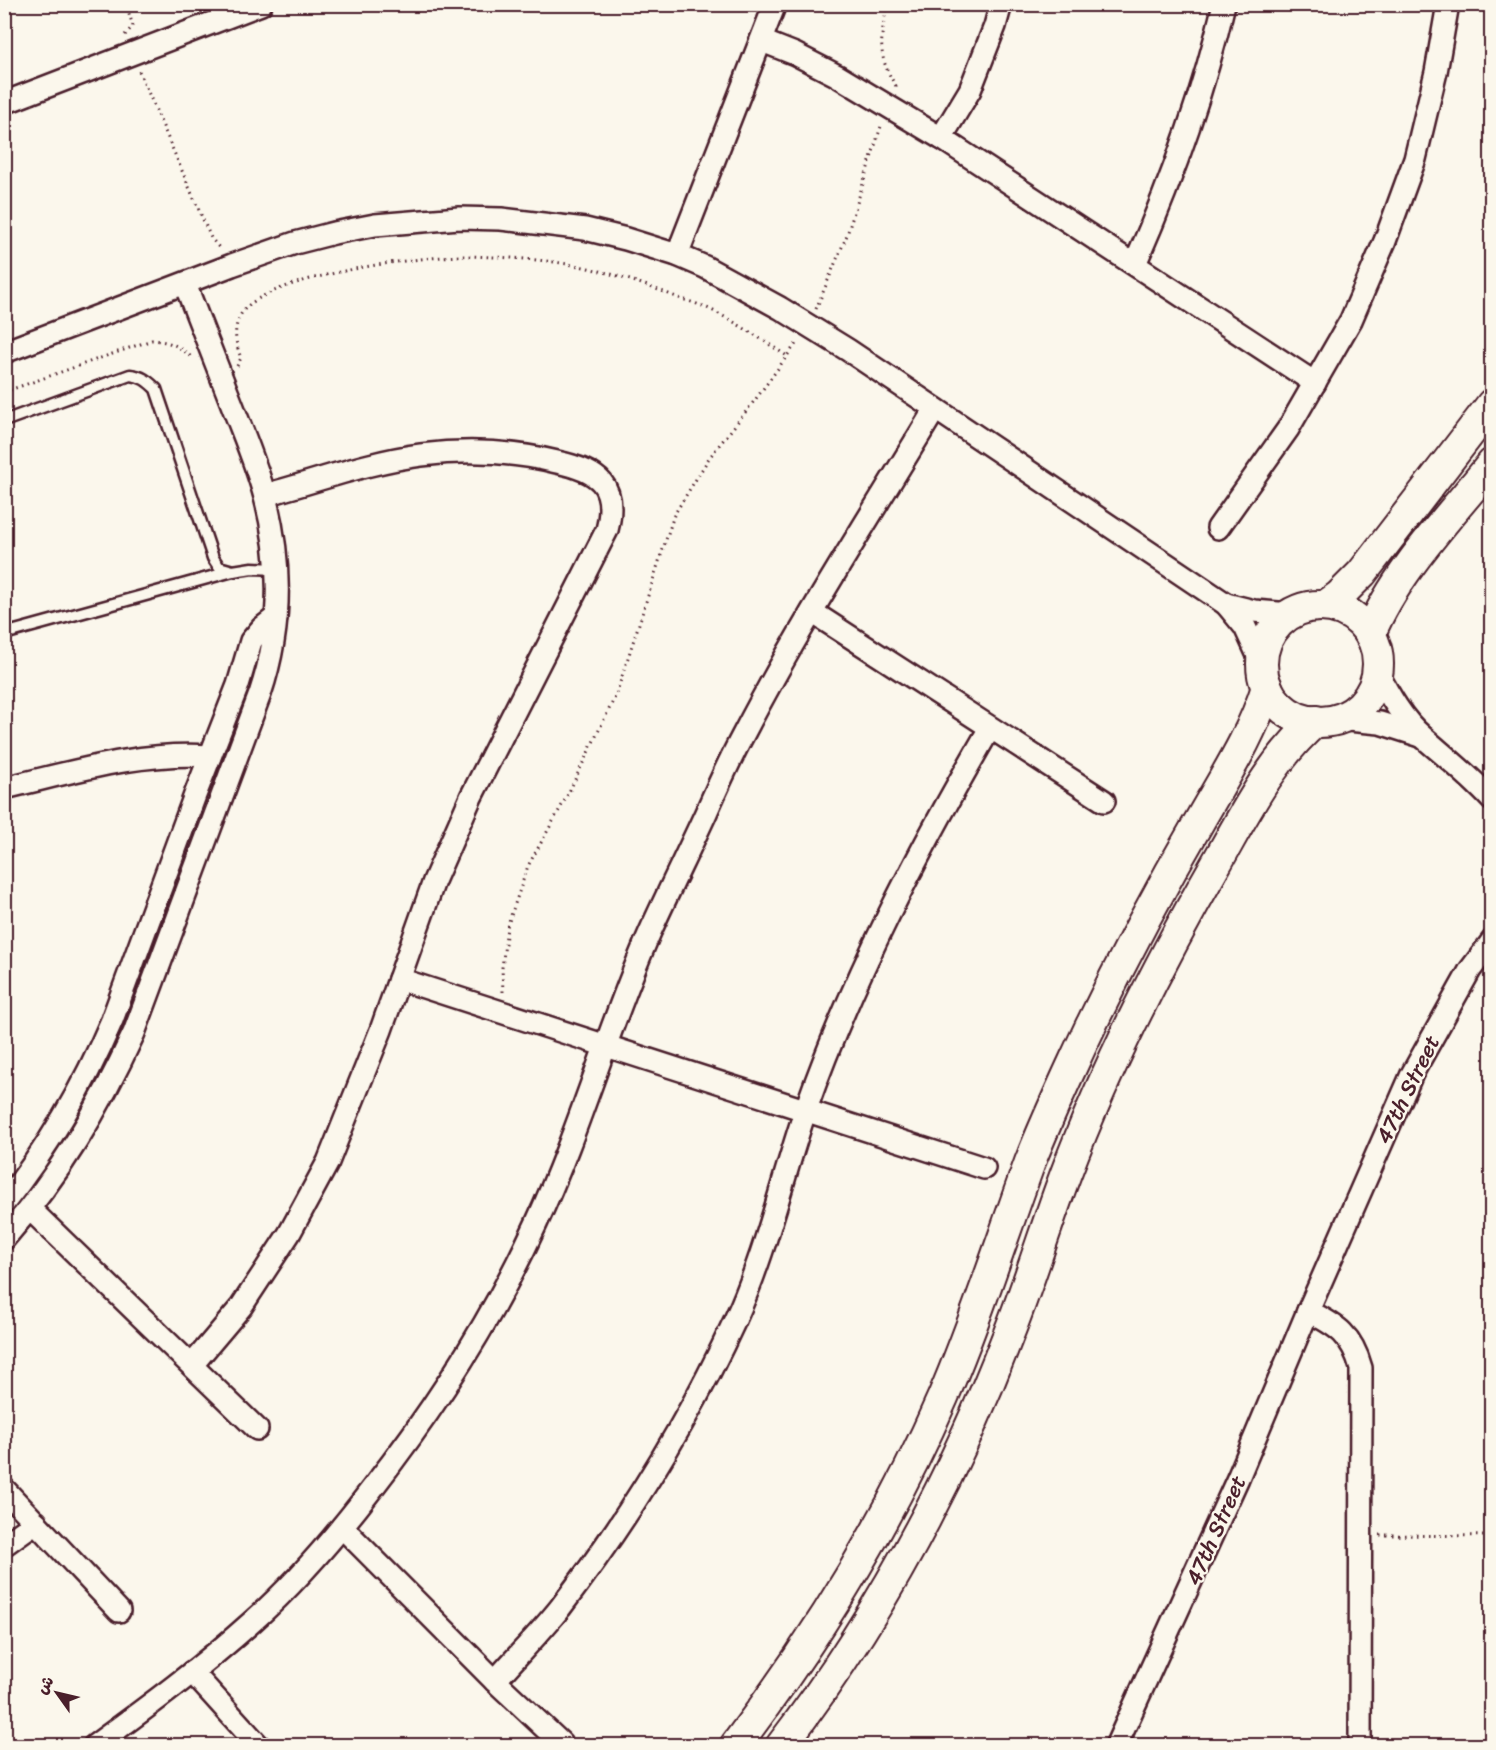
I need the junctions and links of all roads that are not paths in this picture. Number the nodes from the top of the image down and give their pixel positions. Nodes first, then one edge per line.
1 (261, 4) edge
2 (775, 4) edge
3 (1001, 4) edge
4 (1224, 4) edge
5 (1448, 4) edge
6 (762, 41) junction
7 (4, 103) edge
8 (941, 138) junction
9 (677, 255) junction
10 (1136, 264) junction
11 (185, 284) junction
12 (4, 352) edge
13 (1315, 383) junction
14 (1491, 404) edge
15 (935, 409) junction
16 (4, 421) edge
17 (1491, 464) edge
18 (265, 495) junction
19 (1218, 528) dead end
20 (277, 569) junction
21 (233, 571) junction
22 (1226, 604) junction
23 (1325, 606) junction
24 (812, 612) junction
25 (1291, 614) junction
26 (276, 617) junction
27 (4, 634) edge
28 (1370, 634) junction
29 (1377, 672) junction
30 (1265, 675) junction
31 (1326, 720) junction
32 (990, 728) junction
33 (1422, 736) junction
34 (210, 756) junction
35 (4, 788) edge
36 (1491, 800) edge
37 (1104, 801) dead end
38 (1491, 941) edge
39 (399, 979) junction
40 (605, 1044) junction
41 (806, 1109) junction
42 (984, 1168) dead end
43 (4, 1203) edge
44 (30, 1209) junction
45 (4, 1239) edge
46 (1308, 1311) junction
47 (192, 1365) junction
48 (257, 1430) dead end
49 (4, 1489) edge
50 (36, 1522) junction
51 (342, 1527) junction
52 (4, 1545) edge
53 (119, 1611) dead end
54 (192, 1672) junction
55 (495, 1681) junction
56 (561, 1743) dead end
57 (94, 1746) edge
58 (259, 1746) edge
59 (735, 1746) edge
60 (782, 1746) edge
61 (1116, 1746) edge
62 (1360, 1746) edge

1 - 7 street
2 - 6 street
3 - 8 street
4 - 10 street
5 - 13 street
6 - 8 street
6 - 9 street
8 - 10 street
9 - 11 street
9 - 15 street
10 - 13 street
11 - 12 street
11 - 18 street
13 - 19 street
14 - 23 street
15 - 22 street
15 - 24 street
16 - 21 lane
17 - 28 street
18 - 20 street
18 - 39 street
20 - 21 lane
20 - 26 street
21 - 27 lane
22 - 25 street
22 - 30 street
23 - 25 street
23 - 28 street
24 - 32 street
24 - 40 street
25 - 30 street
26 - 34 street
26 - 44 street
28 - 29 street
29 - 31 street
29 - 33 street
30 - 31 street
30 - 59 street
31 - 33 street
31 - 60 street
32 - 37 street
32 - 41 street
33 - 36 street
34 - 35 street
34 - 43 street
38 - 46 street, 47th Street
39 - 40 street
39 - 47 street
40 - 41 street
40 - 51 street
41 - 42 street
41 - 55 street
44 - 45 street
44 - 47 street
46 - 61 street, 47th Street
46 - 62 street
47 - 48 street
49 - 50 street
50 - 52 street
50 - 53 street
51 - 54 street
51 - 55 street
54 - 57 street
54 - 58 street
55 - 56 street

